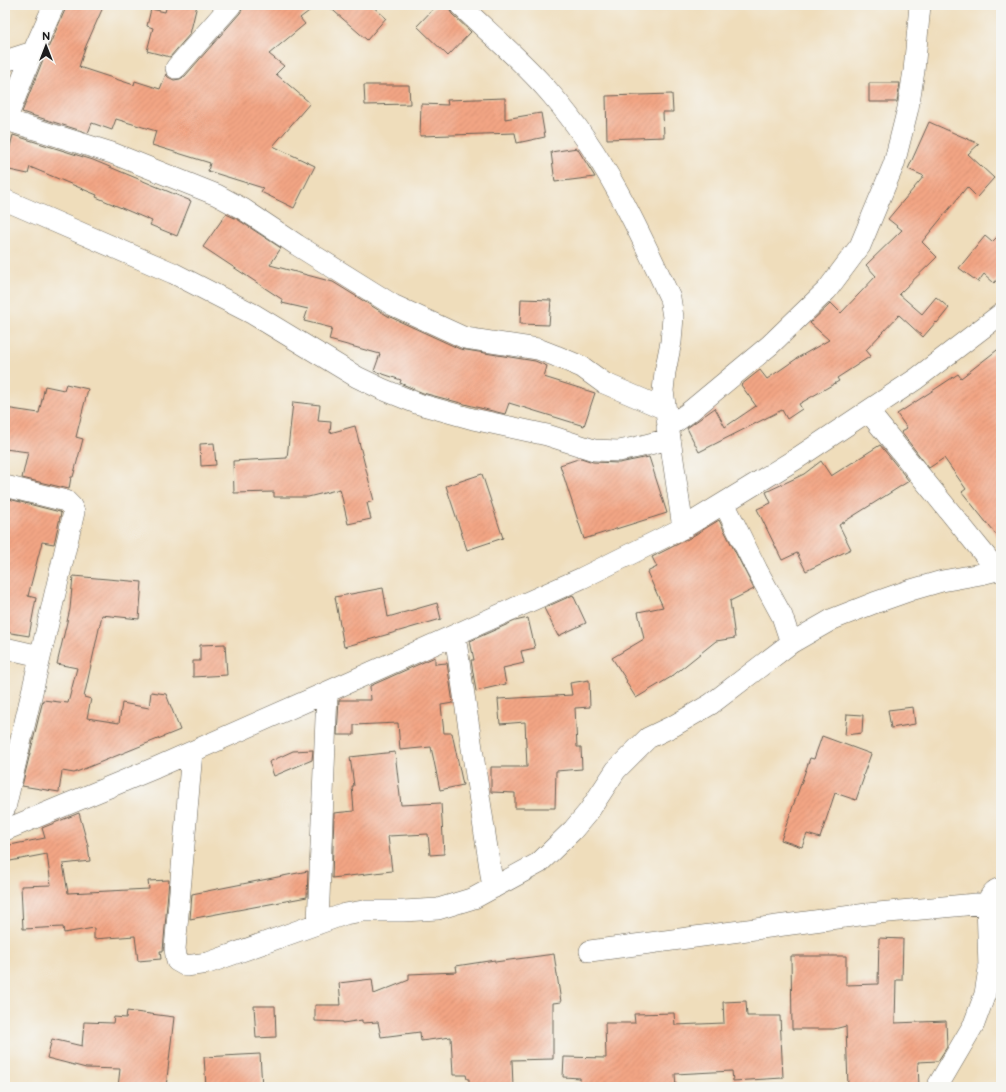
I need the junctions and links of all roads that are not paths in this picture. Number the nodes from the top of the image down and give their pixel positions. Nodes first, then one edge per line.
1 (54, 5) edge
2 (231, 5) edge
3 (460, 5) edge
4 (920, 5) edge
5 (33, 52) junction
6 (5, 61) edge
7 (176, 68) dead end
8 (6, 121) edge
9 (5, 200) edge
10 (1001, 314) edge
11 (868, 412) junction
12 (667, 425) junction
13 (5, 486) edge
14 (724, 502) junction
15 (683, 528) junction
16 (999, 570) edge
17 (455, 635) junction
18 (790, 643) junction
19 (5, 648) edge
20 (40, 656) junction
21 (327, 692) junction
22 (192, 752) junction
23 (5, 808) edge
24 (5, 830) edge
25 (493, 888) junction
26 (1001, 888) edge
27 (987, 904) junction
28 (318, 924) junction
29 (590, 951) dead end
30 (936, 1087) edge

1 - 5 street
2 - 7 street
3 - 12 street
4 - 12 street
5 - 6 street
5 - 8 street
8 - 12 street
9 - 12 street
10 - 11 street
11 - 14 street
11 - 16 street
12 - 15 street
13 - 20 street
14 - 15 street
14 - 18 street
15 - 17 street
16 - 18 street
17 - 21 street
17 - 25 street
18 - 25 street
19 - 20 street
20 - 23 street
21 - 22 street
21 - 28 street
22 - 24 street
22 - 28 street
25 - 28 street
26 - 27 street
27 - 29 street
27 - 30 street

